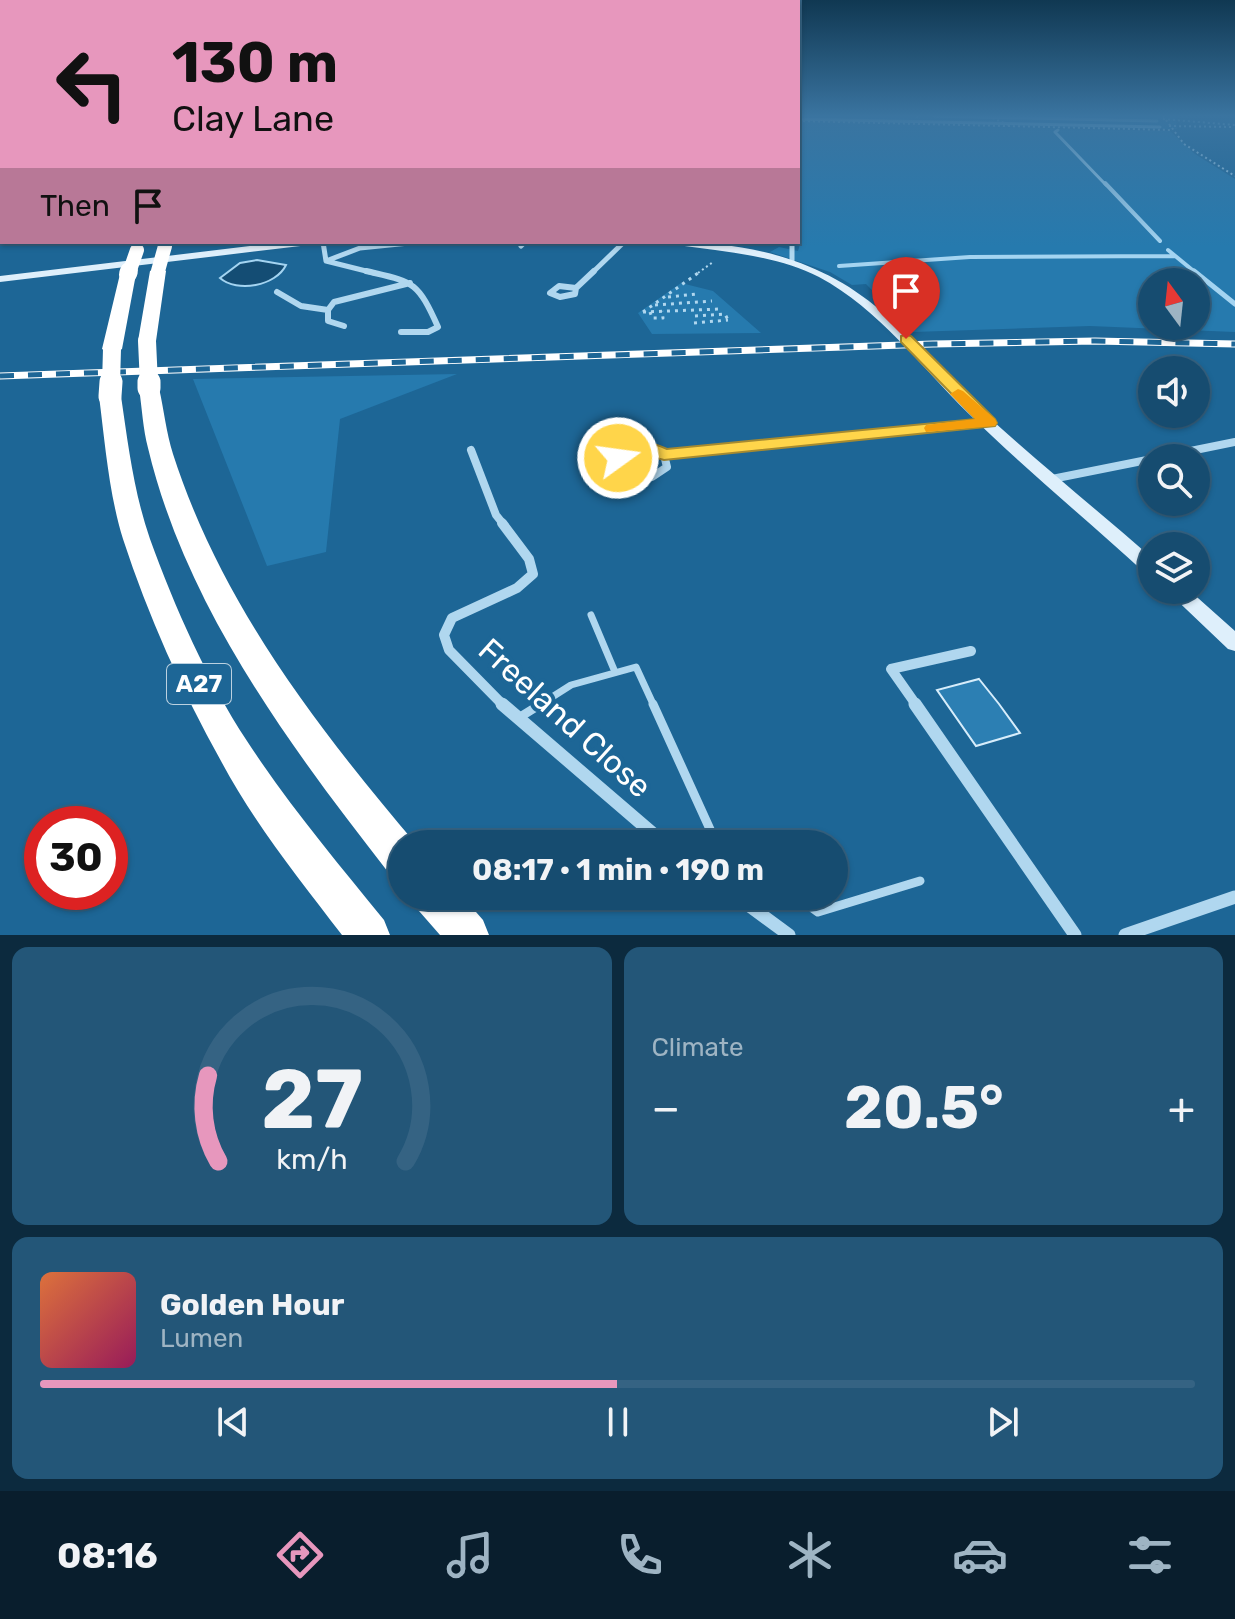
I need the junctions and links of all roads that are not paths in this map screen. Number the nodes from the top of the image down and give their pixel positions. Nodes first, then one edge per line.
1 (165, 244) edge
2 (292, 244) edge
3 (323, 244) edge
4 (399, 244) edge
5 (622, 244) edge
6 (689, 244) edge
7 (792, 244) edge
8 (139, 246) edge
9 (326, 261) junction
10 (792, 262) junction
11 (0, 279) edge
12 (411, 282) junction
13 (576, 288) dead end
14 (277, 292) dead end
15 (328, 310) junction
16 (344, 326) dead end
17 (401, 332) dead end
18 (989, 423) junction
19 (1235, 442) edge
20 (1210, 447) edge
21 (471, 450) dead end
22 (664, 455) junction
23 (1138, 461) edge
24 (1052, 479) junction
25 (1138, 556) edge
26 (1192, 604) edge
27 (591, 615) dead end
28 (1235, 643) edge
29 (971, 651) dead end
30 (615, 672) junction
31 (517, 719) junction
32 (648, 830) edge
33 (710, 830) edge
34 (388, 841) edge
35 (920, 881) dead end
36 (1235, 897) edge
37 (848, 903) edge
38 (446, 910) edge
39 (755, 910) edge
40 (1144, 932) edge
41 (369, 935) edge
42 (468, 935) edge
43 (789, 935) edge
44 (1075, 935) edge
45 (1125, 935) edge

1 - 34 highway, A27, bridge
2 - 11 street
3 - 9 street
4 - 9 street
5 - 13 street
6 - 10 street
7 - 10 street
8 - 41 highway, A27, bridge
9 - 12 street
10 - 18 street
12 - 15 street
12 - 17 street
14 - 15 street
15 - 16 street
18 - 22 street
18 - 24 street
19 - 20 street
21 - 31 street, Freeland Close
22 - 22 street
23 - 24 street
24 - 25 street
26 - 28 street
27 - 30 lane
29 - 44 street
30 - 31 lane
30 - 33 lane
31 - 32 street, Freeland Close
35 - 37 lane
36 - 40 street
38 - 42 highway
39 - 43 street
40 - 45 street

